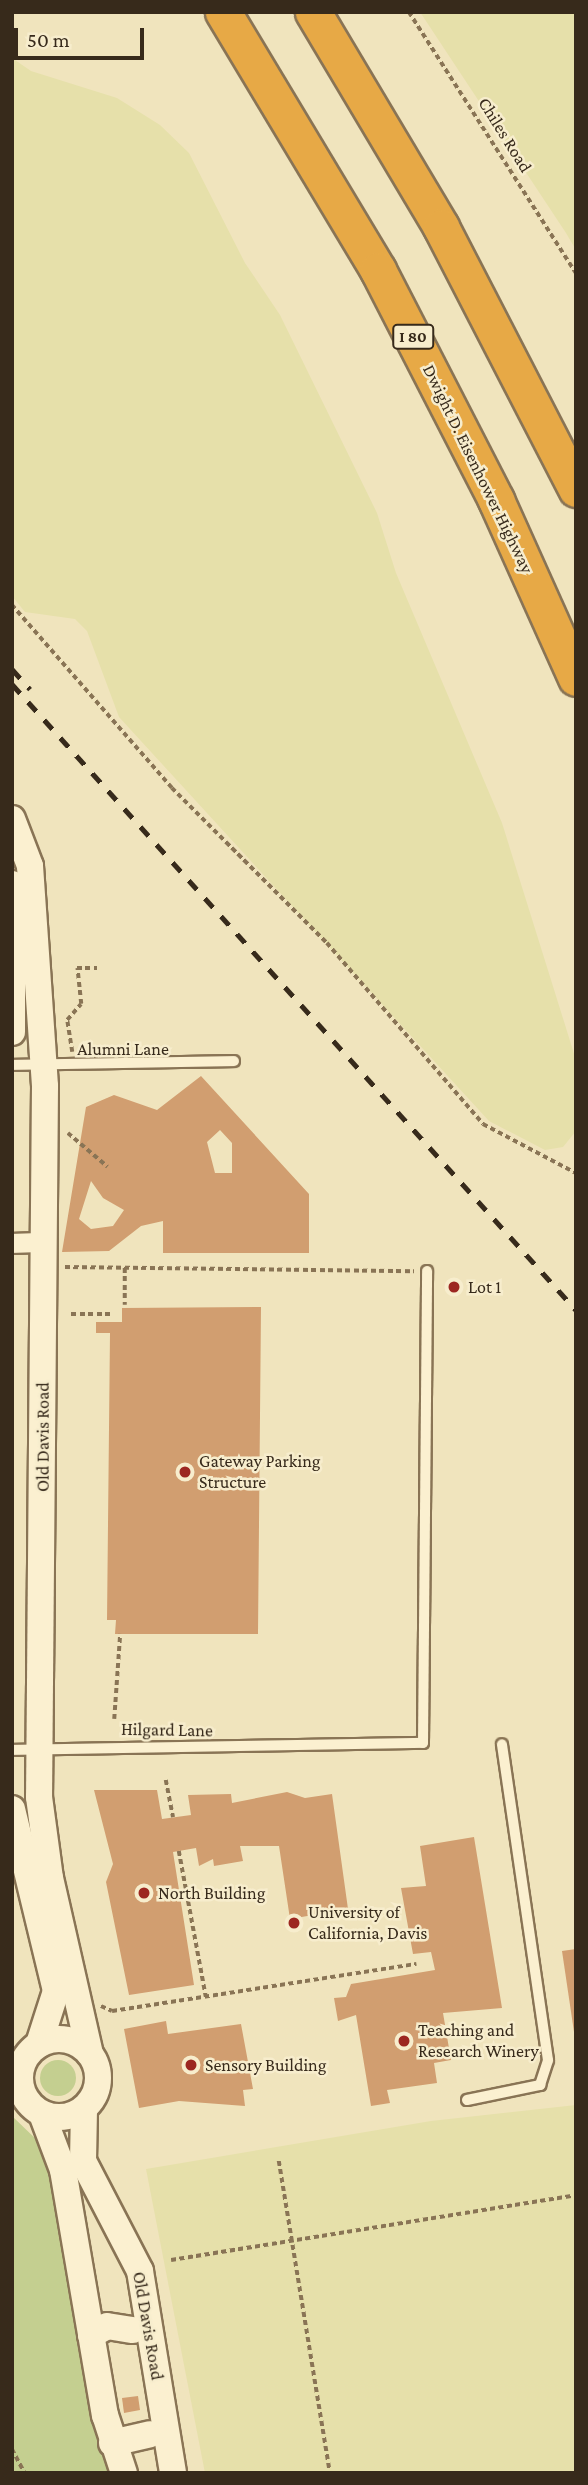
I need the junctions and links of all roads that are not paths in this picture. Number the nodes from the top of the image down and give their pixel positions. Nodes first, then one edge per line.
1 (223, 12) edge
2 (313, 12) edge
3 (576, 489) edge
4 (576, 678) edge
5 (12, 819) edge
6 (12, 884) edge
7 (12, 1032) edge
8 (234, 1061) dead end
9 (12, 1065) edge
10 (44, 1065) junction
11 (44, 1242) junction
12 (12, 1243) edge
13 (427, 1271) road end
14 (502, 1744) dead end
15 (24, 1748) edge
16 (12, 1809) edge
17 (90, 2054) junction
18 (25, 2057) edge
19 (467, 2100) dead end
20 (28, 2108) edge
21 (84, 2109) junction
22 (145, 2302) junction
23 (133, 2330) junction
24 (91, 2335) junction
25 (150, 2434) junction
26 (112, 2443) junction
27 (124, 2473) edge
28 (161, 2473) edge
29 (173, 2473) edge

1 - 4 highway, Dwight D. Eisenhower Highway / I 80
2 - 3 highway
5 - 10 street, Old Davis Road
6 - 7 street
8 - 10 lane, Alumni Lane
9 - 10 lane, Alumni Lane
10 - 11 street, Old Davis Road
11 - 12 street
11 - 15 street, Old Davis Road
13 - 15 lane, Hilgard Lane
14 - 19 lane
15 - 17 street, Old Davis Road
16 - 18 street
17 - 18 street
17 - 21 street
18 - 20 street
20 - 21 street
20 - 24 street
21 - 22 street, Old Davis Road
22 - 23 street
22 - 29 street, Old Davis Road
23 - 24 street
23 - 25 street
24 - 26 street
25 - 26 street
25 - 28 street
26 - 27 street

